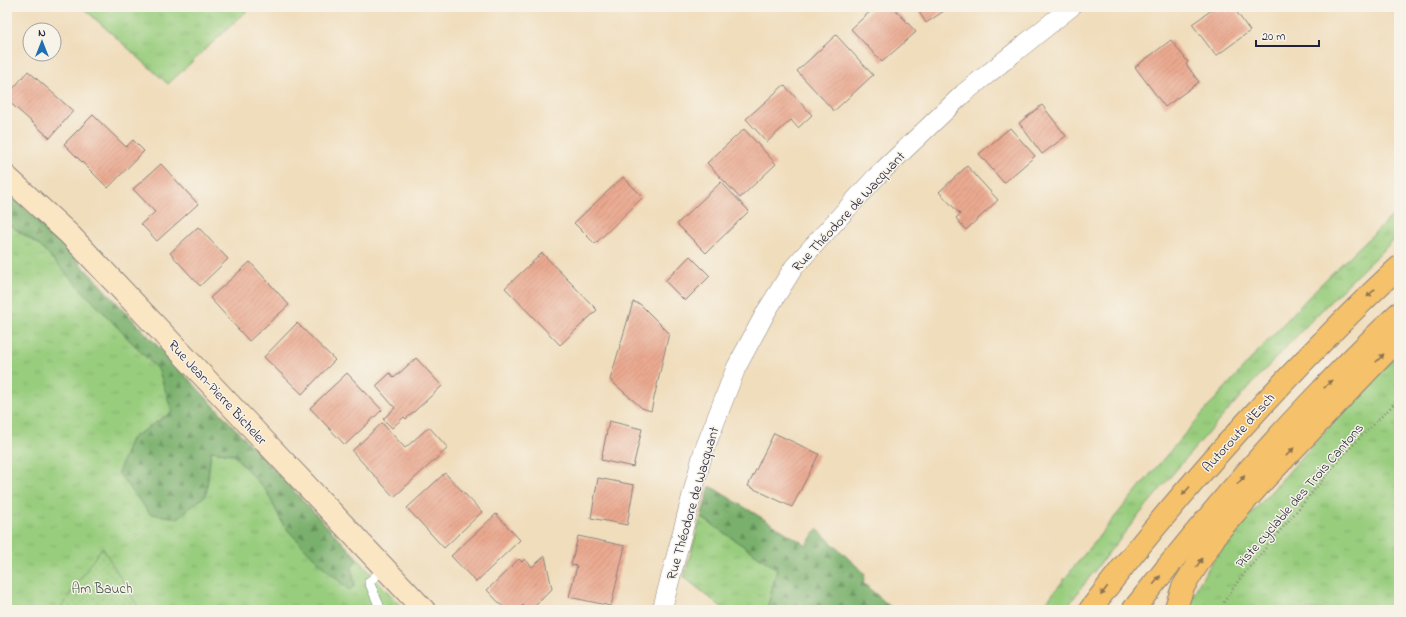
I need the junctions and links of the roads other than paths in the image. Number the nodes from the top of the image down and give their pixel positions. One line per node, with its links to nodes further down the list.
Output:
1 (1071, 7): 9 (street, Rue Théodore de Wacquant)
2 (7, 177): 6 (main road, Rue Jean-Pierre Bicheler)
3 (1399, 267): 10 (highway, Autoroute d'Esch, one-way to 10)
4 (1399, 313): 11 (highway, one-way to 4)
5 (1399, 338): 12 (highway, one-way to 5)
6 (385, 568): 7 (lane); 8 (main road, Rue Jean-Pierre Bicheler)
7 (381, 610)
8 (424, 610)
9 (662, 610)
10 (1090, 610)
11 (1133, 610)
12 (1175, 610)

